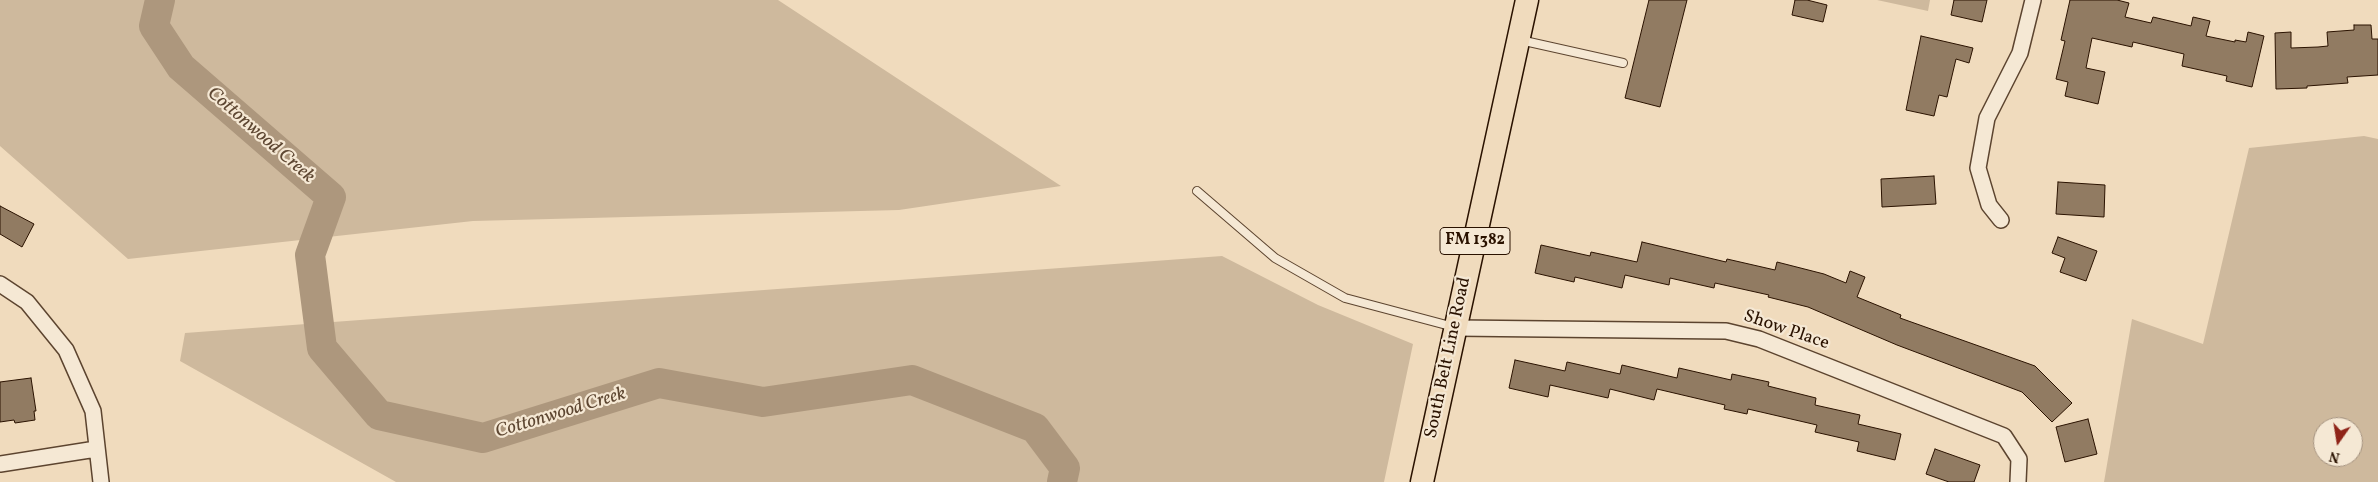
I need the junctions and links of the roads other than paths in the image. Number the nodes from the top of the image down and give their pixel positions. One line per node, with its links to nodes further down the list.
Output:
1 (1527, 0): 3 (main road, South Belt Line Road / FM 1382)
2 (2033, 0): 6 (street)
3 (1519, 40): 4 (lane); 8 (main road, South Belt Line Road / FM 1382)
4 (1623, 63)
5 (1197, 191): 8 (lane)
6 (2001, 220)
7 (0, 284): 9 (street)
8 (1456, 328): 12 (main road, South Belt Line Road / FM 1382); 13 (street, Show Place)
9 (96, 449): 10 (street); 11 (street)
10 (0, 464)
11 (102, 482)
12 (1422, 482)
13 (2018, 482)

